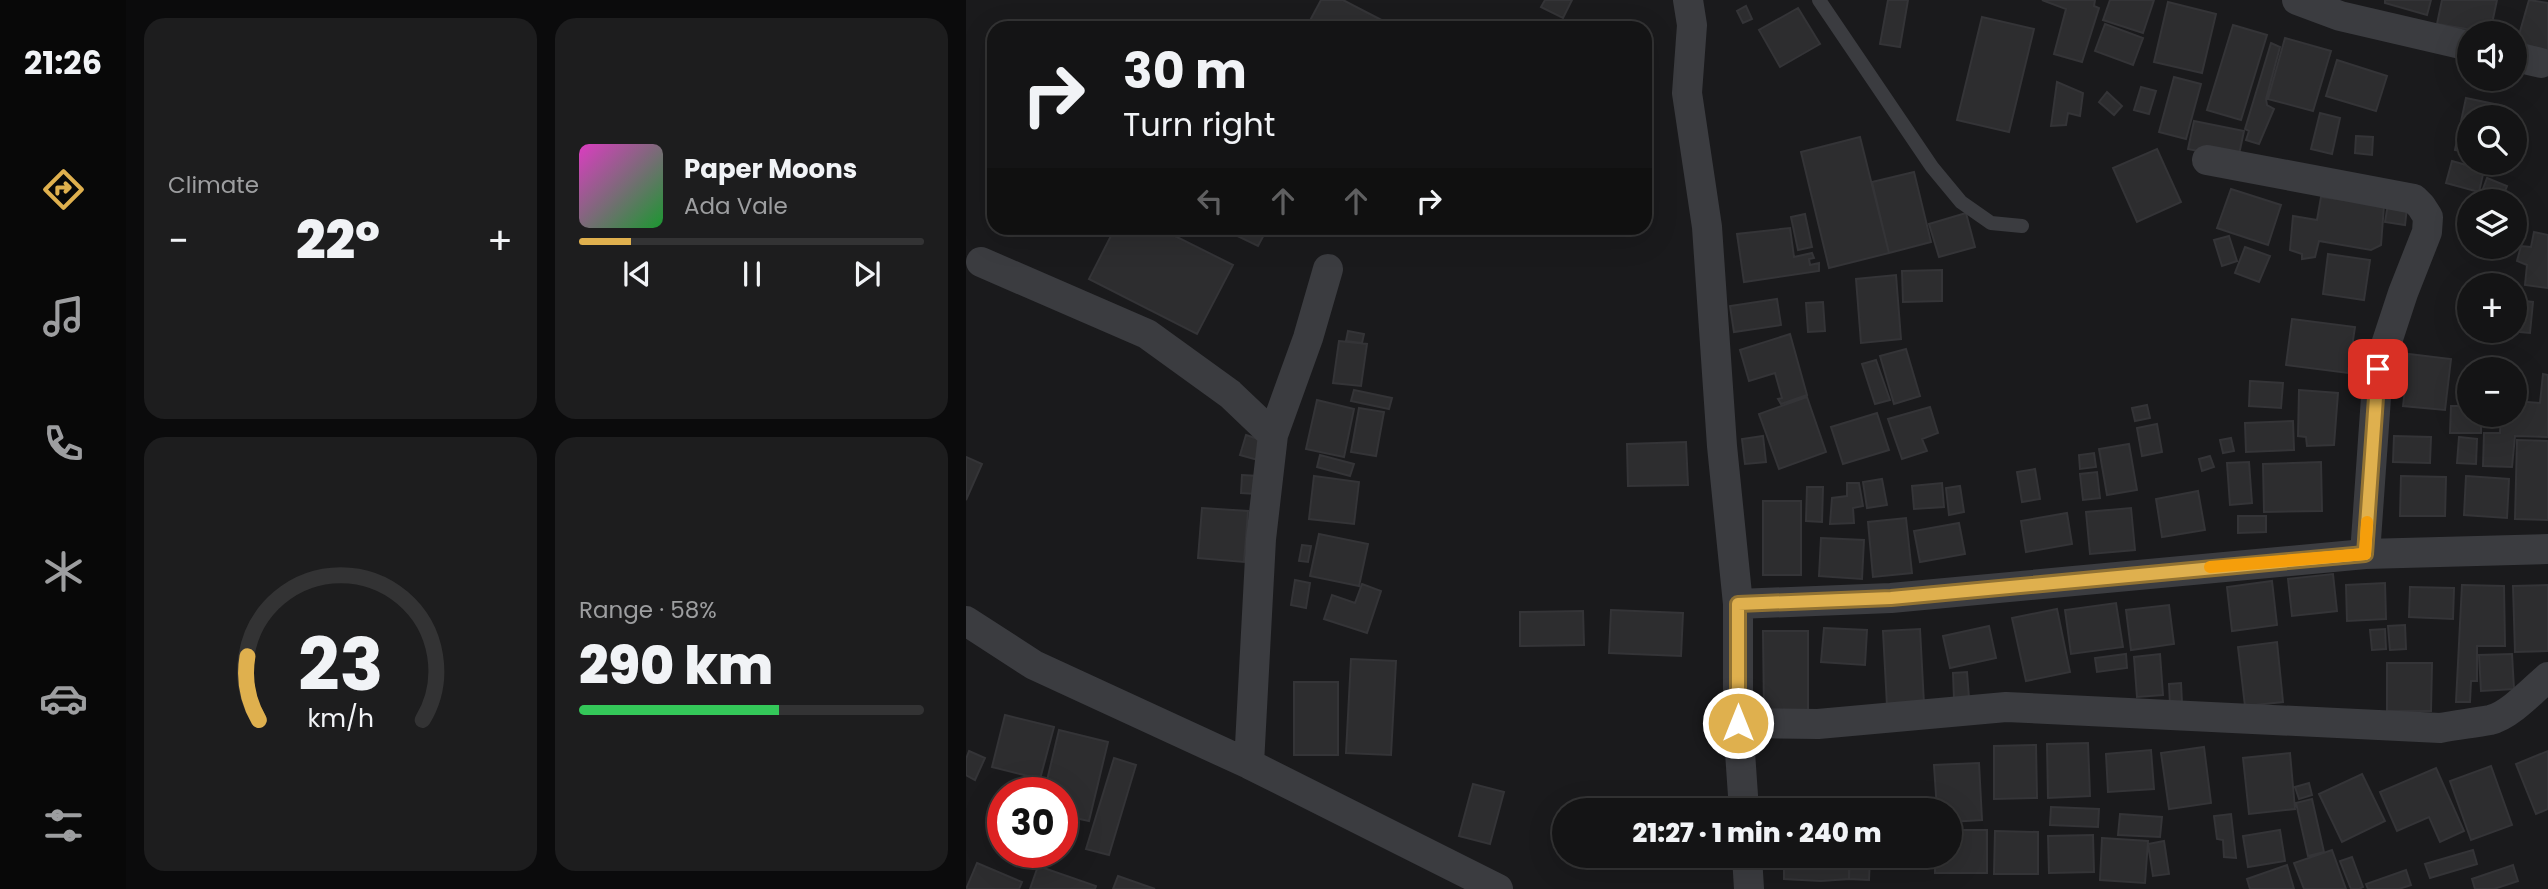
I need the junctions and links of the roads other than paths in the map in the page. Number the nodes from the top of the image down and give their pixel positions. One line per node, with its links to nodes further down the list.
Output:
1 (1688, 0): 12 (street)
2 (1819, 0): 6 (lane)
3 (2297, 0): 4 (street)
4 (2457, 43)
5 (2207, 160): 11 (street)
6 (2022, 226)
7 (981, 262): 9 (street)
8 (1328, 269): 9 (street)
9 (1273, 435): 16 (street)
10 (2548, 549): 11 (street)
11 (2365, 554): 12 (street)
12 (1738, 604): 15 (street)
13 (966, 621): 16 (street)
14 (2548, 677): 15 (street)
15 (1738, 723): 17 (street)
16 (1249, 764): 19 (street)
17 (1743, 798)
18 (1748, 868): 20 (street)
19 (1498, 889)
20 (1749, 889)

